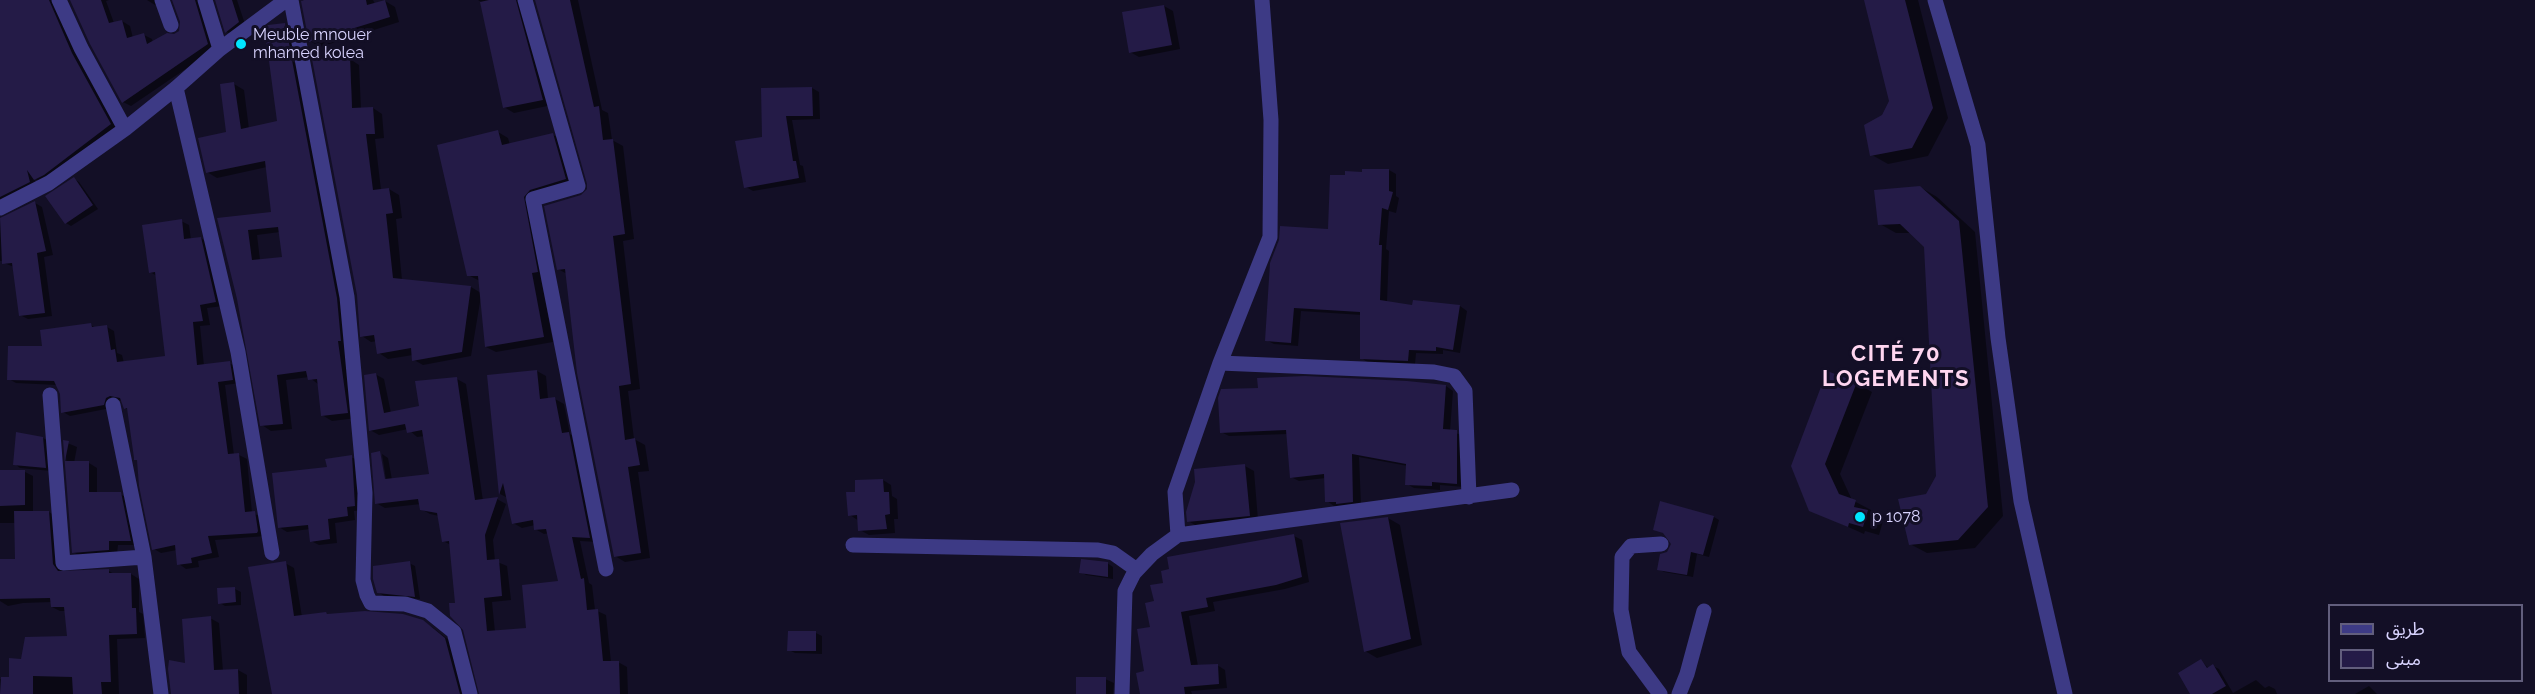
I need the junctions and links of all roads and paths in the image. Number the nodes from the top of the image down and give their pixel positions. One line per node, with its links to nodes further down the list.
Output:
1 (59, 0): 12 (street)
2 (162, 0): 9 (street)
3 (205, 0): 10 (street)
4 (286, 0): 10 (street)
5 (291, 0): 28 (street)
6 (525, 0): 24 (street)
7 (1262, 0): 14 (street)
8 (1935, 0): 32 (street)
9 (171, 25)
10 (220, 49): 11 (street)
11 (177, 88): 12 (street); 22 (street)
12 (125, 129): 13 (street)
13 (0, 208)
14 (1220, 363): 18 (street); 19 (street)
15 (50, 394): 23 (street)
16 (113, 405): 23 (street)
17 (1512, 490): 18 (street)
18 (1469, 497): 19 (street)
19 (1178, 535): 25 (street)
20 (854, 544): 25 (street)
21 (1661, 544): 30 (street)
22 (272, 553)
23 (144, 557): 27 (street)
24 (606, 569)
25 (1137, 570): 29 (street)
26 (1704, 611): 31 (street)
27 (161, 694)
28 (470, 694)
29 (1122, 694)
30 (1660, 694)
31 (1679, 694)
32 (2065, 694)

